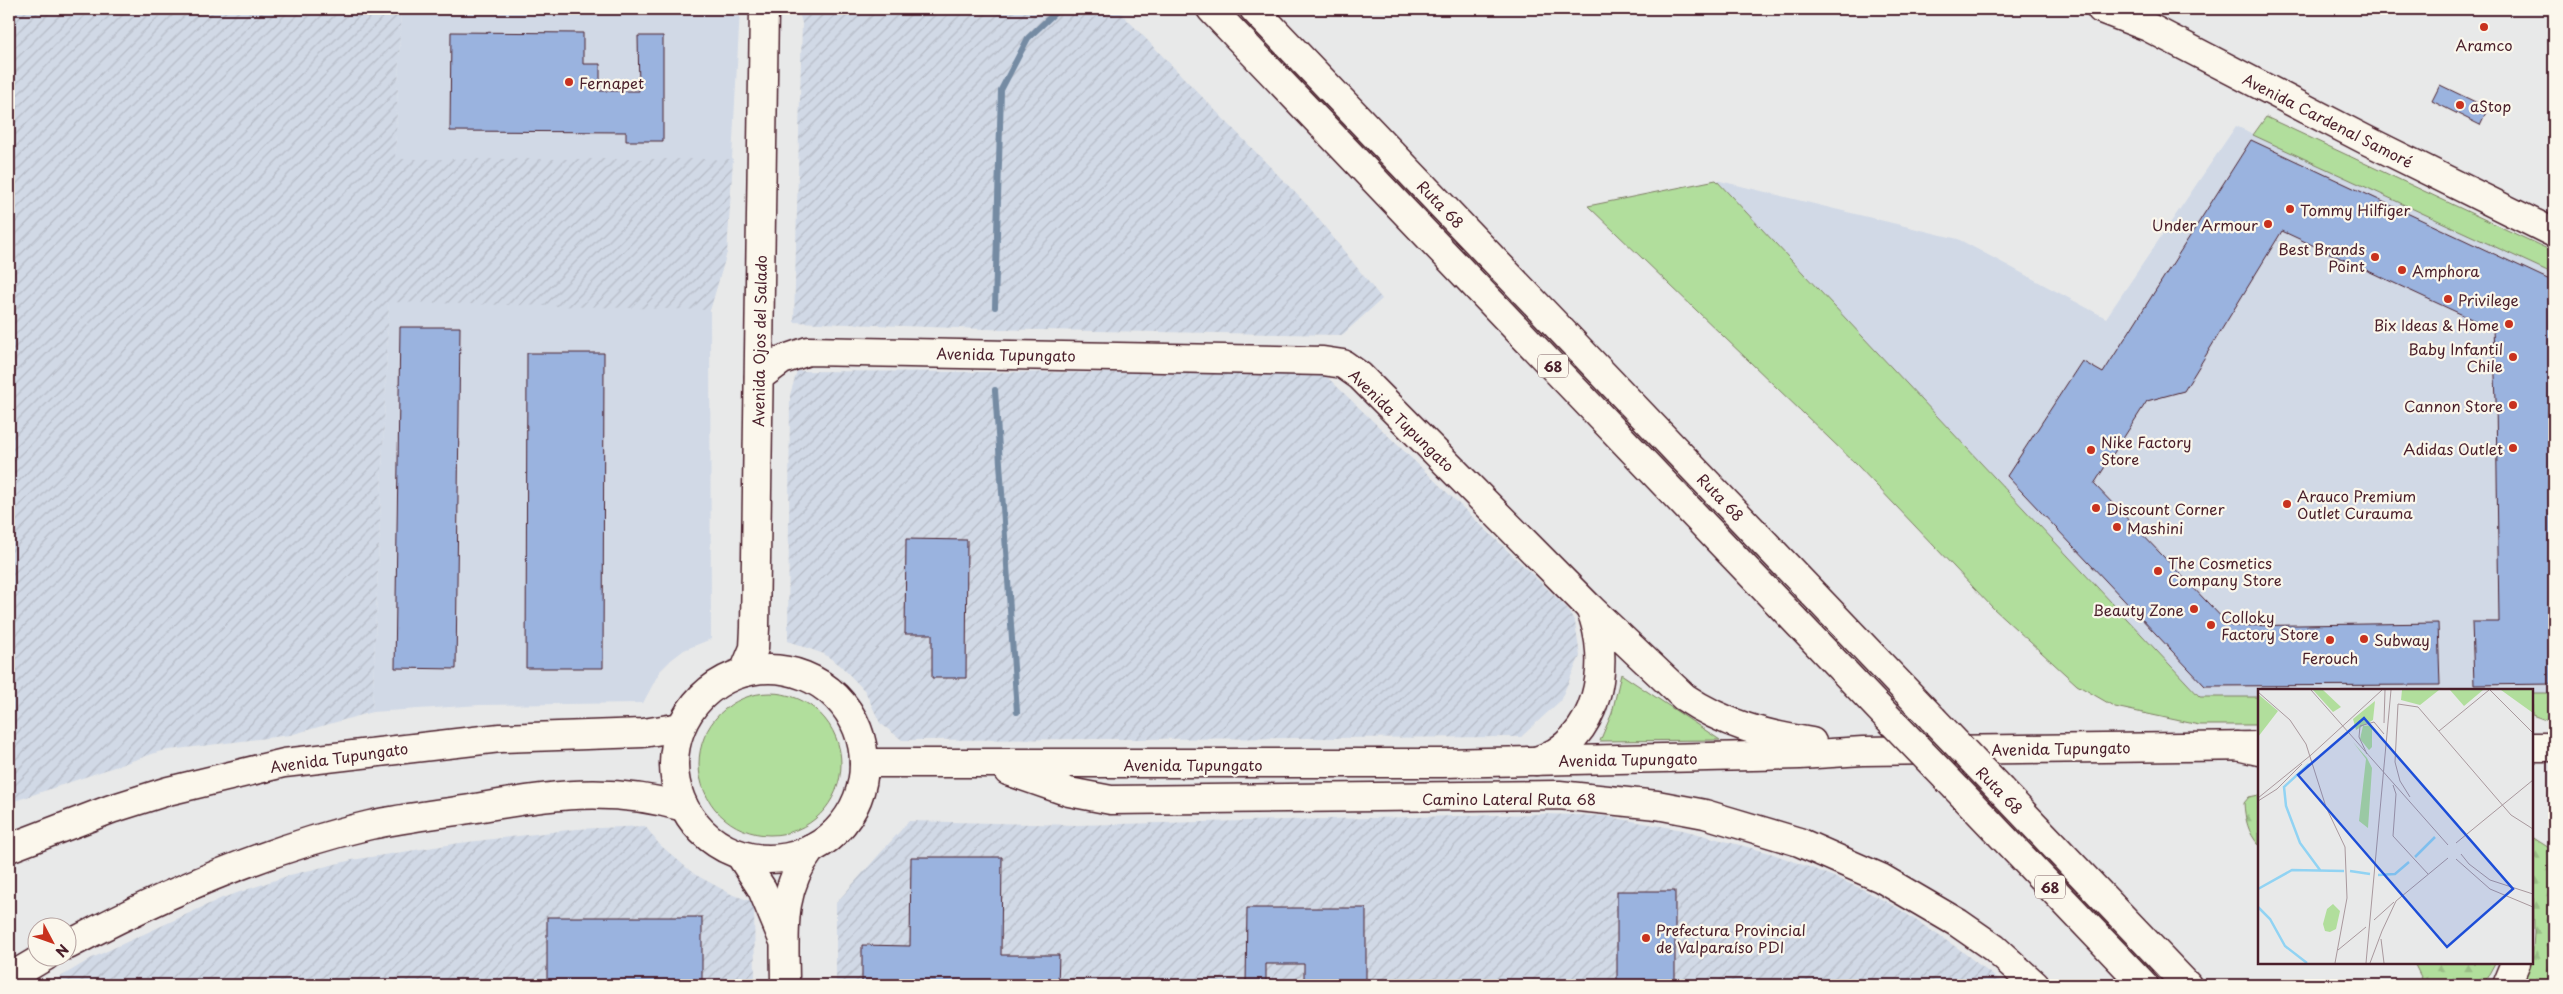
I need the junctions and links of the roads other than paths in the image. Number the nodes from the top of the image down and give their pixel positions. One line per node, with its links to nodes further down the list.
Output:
1 (764, 9): 6 (main road, Avenida Ojos del Salado)
2 (1211, 9): 30 (main road, Ruta 68 / 68, bridge)
3 (1254, 9): 24 (main road, Ruta 68 / 68, bridge)
4 (2101, 9): 5 (main road, Avenida Cardenal Samoré)
5 (2554, 233)
6 (759, 377): 7 (main road, Avenida Tupungato); 8 (main road, Avenida Ojos del Salado)
7 (1590, 607): 13 (main road, Avenida Tupungato); 14 (main road)
8 (744, 672): 9 (main road); 15 (main road)
9 (681, 727): 18 (main road); 19 (main road, Avenida Tupungato)
10 (2533, 747): 11 (main road)
11 (2554, 747)
12 (2252, 748): 13 (main road, Avenida Tupungato)
13 (1863, 751): 14 (main road, Avenida Tupungato)
14 (1535, 761): 16 (main road, Avenida Tupungato)
15 (864, 763): 16 (main road, Avenida Tupungato); 20 (main road)
16 (974, 763): 17 (main road, Avenida Tupungato)
17 (1386, 798): 29 (main road, Camino Lateral Ruta 68)
18 (684, 808): 21 (main road); 22 (main road)
19 (9, 848)
20 (811, 850): 21 (main road); 23 (main road)
21 (740, 855): 23 (main road)
22 (78, 940)
23 (785, 945): 28 (main road)
24 (2162, 959): 31 (main road, Ruta 68 / 68); 32 (main road)
25 (2516, 964): 33 (main road)
26 (29, 966): 27 (main road)
27 (9, 978)
28 (785, 985)
29 (2034, 985)
30 (2144, 985)
31 (2187, 985)
32 (2203, 985)
33 (2506, 985)

